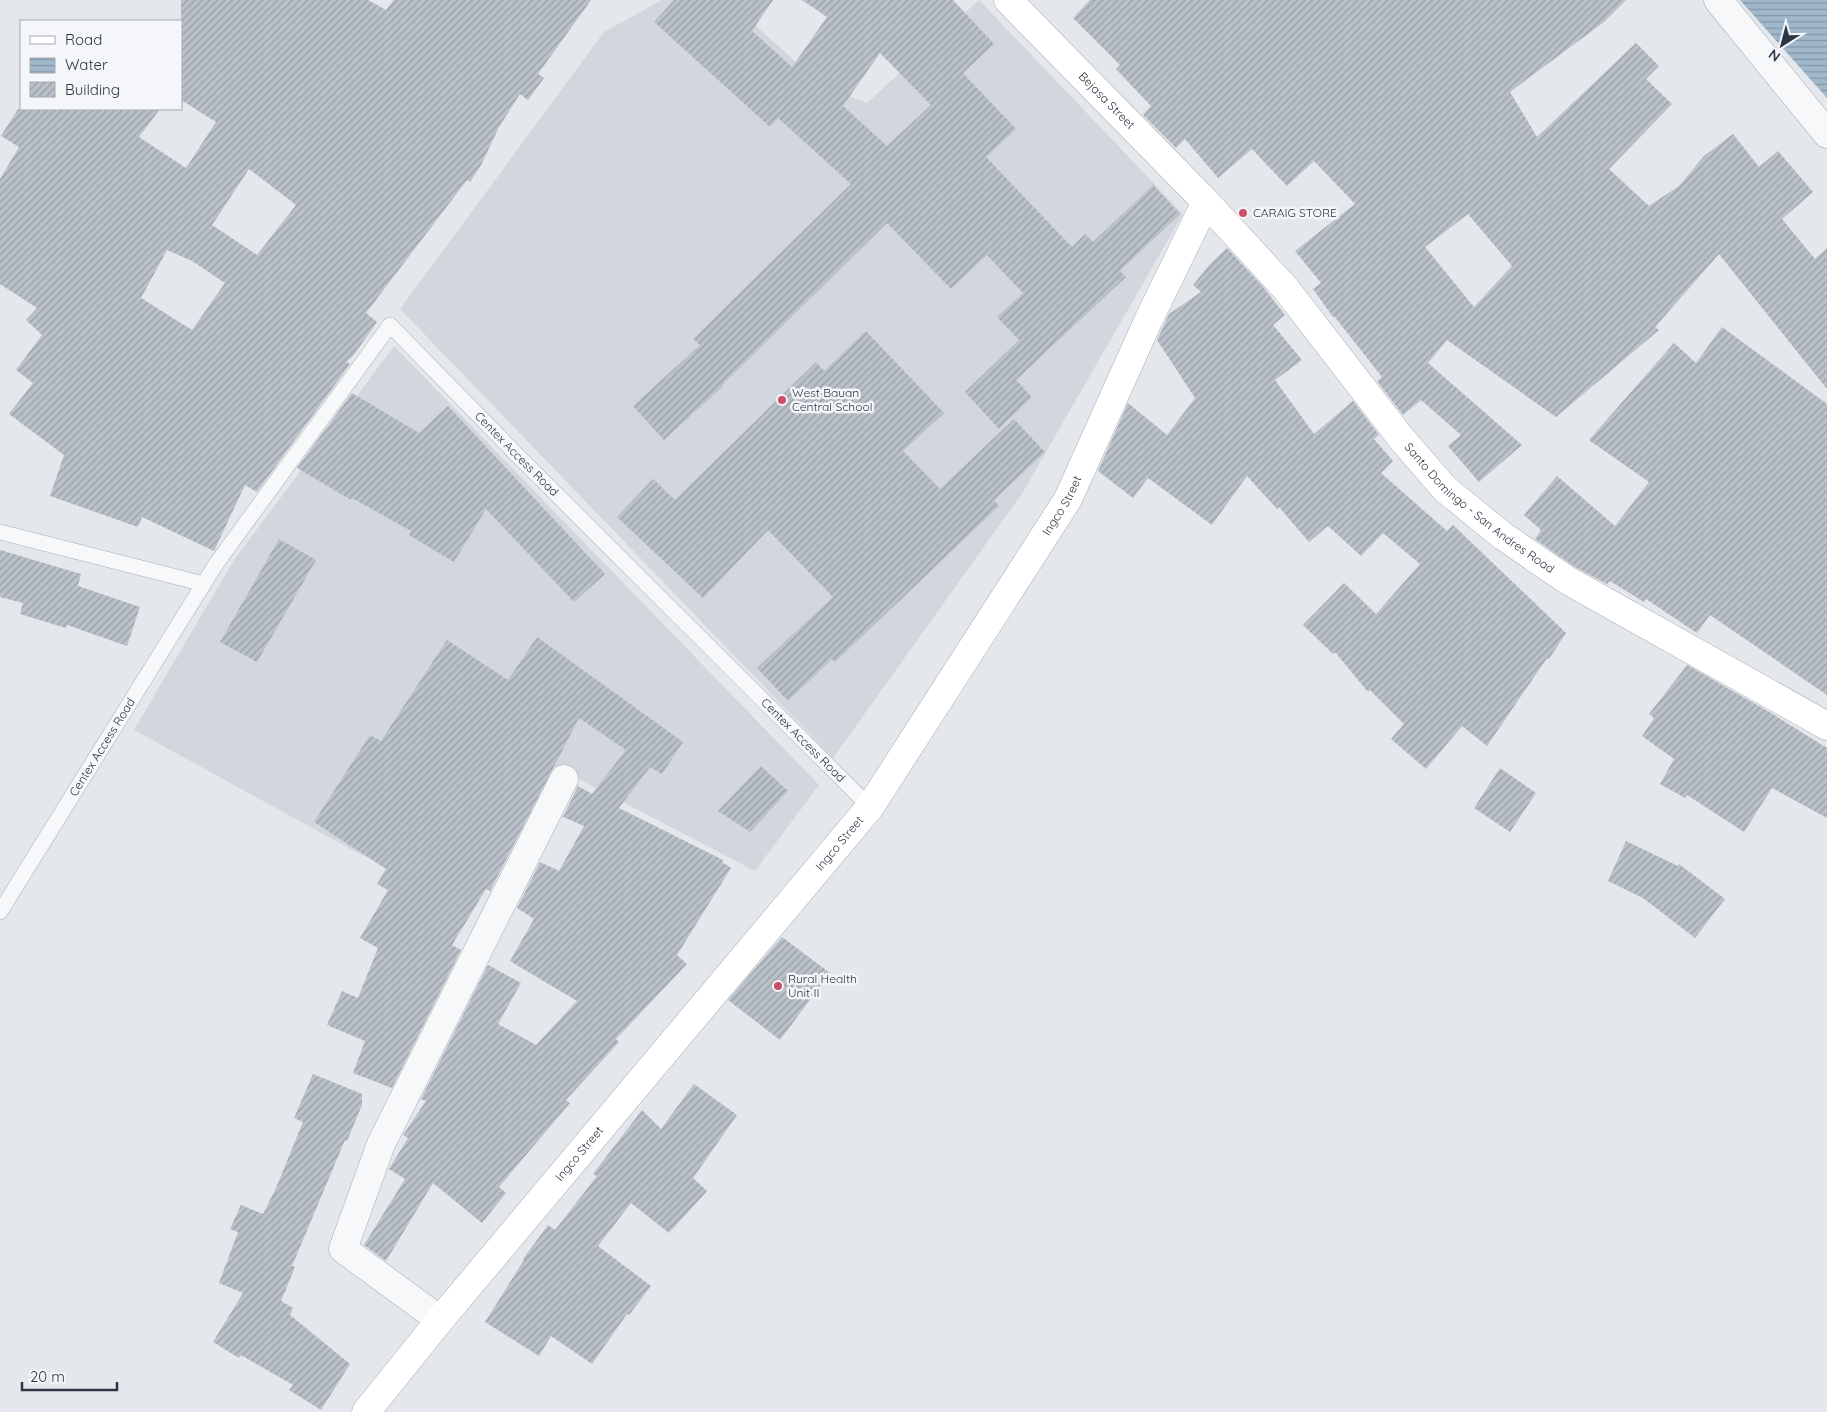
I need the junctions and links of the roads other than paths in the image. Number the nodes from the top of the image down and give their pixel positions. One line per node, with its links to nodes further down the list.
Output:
1 (1008, 0): 4 (street, Bejasa Street)
2 (1718, 0): 3 (street)
3 (1827, 134)
4 (1206, 202): 7 (street, Santo Domingo - San Andres Road); 9 (street, Ingco Street)
5 (0, 532): 6 (lane)
6 (204, 584): 9 (lane, Centex Access Road); 10 (lane, Centex Access Road)
7 (1827, 726)
8 (564, 779): 11 (street)
9 (870, 807): 11 (street, Ingco Street)
10 (0, 912)
11 (440, 1320): 12 (street, Ingco Street)
12 (366, 1412)

